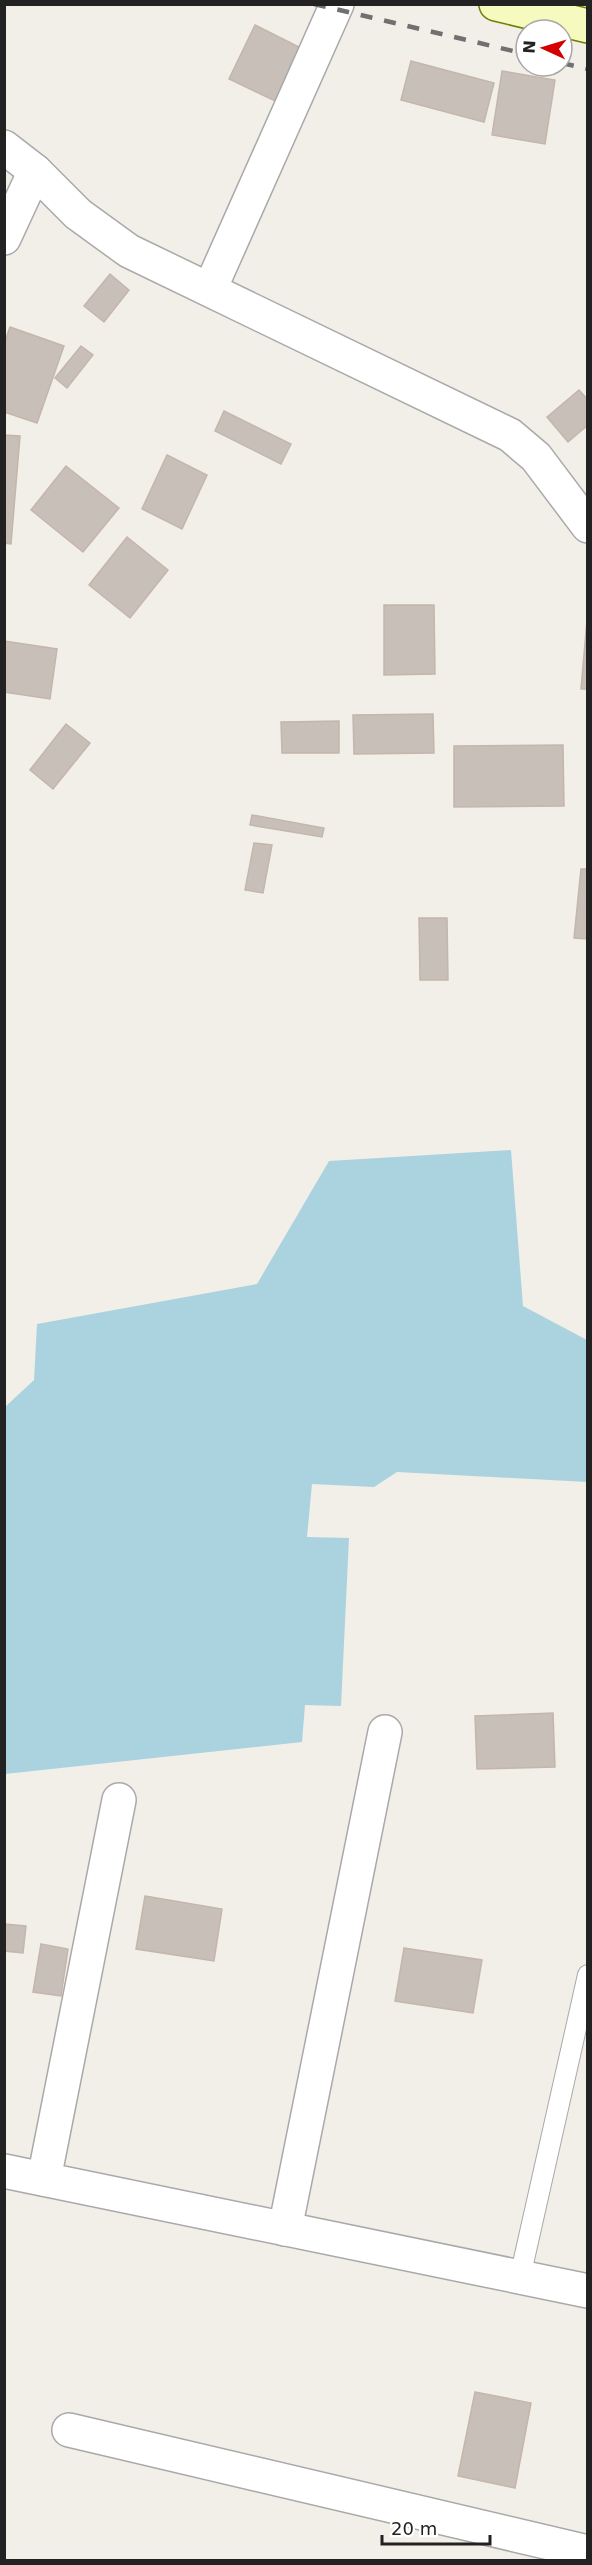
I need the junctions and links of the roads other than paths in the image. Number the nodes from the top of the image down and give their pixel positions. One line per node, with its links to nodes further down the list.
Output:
1 (337, 4): 7 (street)
2 (496, 4): 3 (main road)
3 (588, 26)
4 (4, 147): 5 (street)
5 (35, 171): 6 (street); 7 (street)
6 (4, 238)
7 (210, 289): 8 (street)
8 (588, 526)
9 (385, 1732): 14 (street)
10 (119, 1800): 13 (street)
11 (588, 1975): 15 (lane)
12 (4, 2171): 13 (street)
13 (44, 2179): 14 (street)
14 (285, 2229): 15 (street)
15 (520, 2277): 16 (street)
16 (588, 2291)
17 (69, 2430): 18 (street)
18 (588, 2552)

